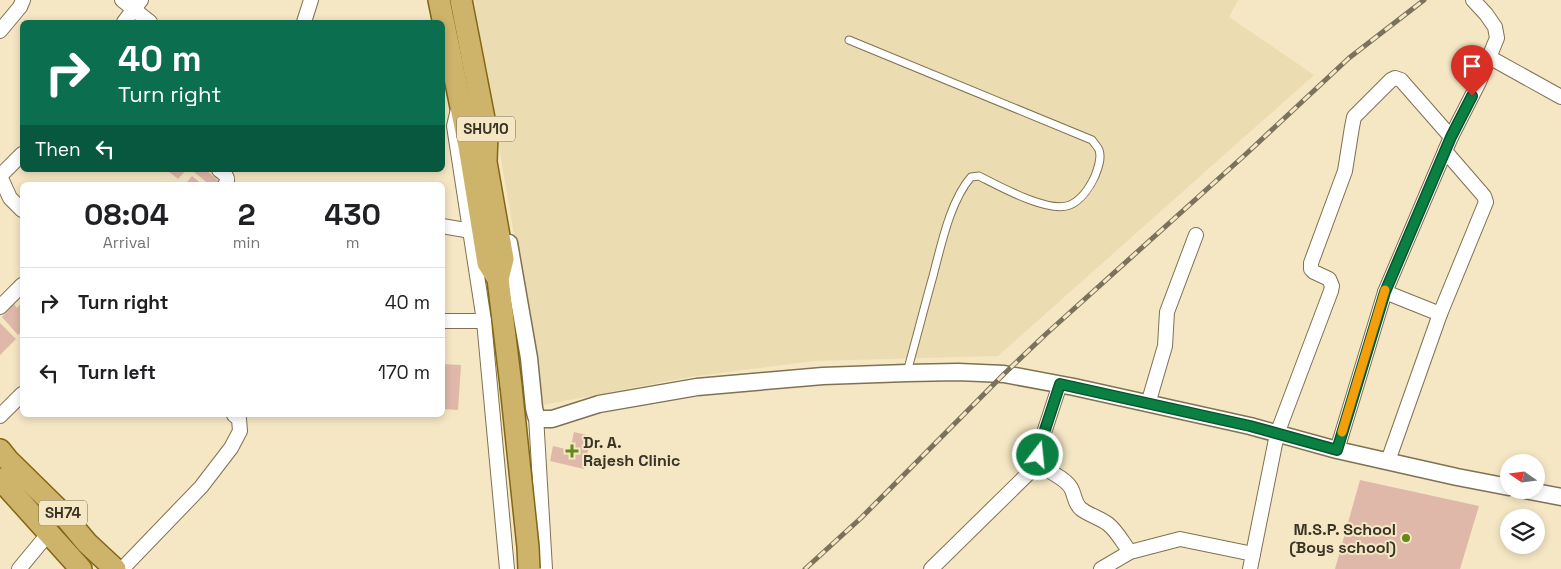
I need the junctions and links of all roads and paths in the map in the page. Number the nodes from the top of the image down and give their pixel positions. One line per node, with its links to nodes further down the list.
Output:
1 (122, 0): 7 (street)
2 (311, 0): 10 (street)
3 (439, 0): 11 (main road, SHU10)
4 (461, 0): 22 (main road, SHU10)
5 (1473, 0): 15 (street)
6 (18, 2): 12 (street)
7 (138, 5): 8 (street); 9 (street)
8 (126, 20)
9 (149, 20)
10 (305, 20)
11 (442, 20)
12 (0, 31)
13 (849, 40): 37 (lane)
14 (445, 45): 16 (main road, SHU10)
15 (1489, 57): 17 (street); 19 (street)
16 (449, 75): 18 (main road, SHU10)
17 (1561, 97)
18 (460, 100): 28 (street); 30 (main road, SHU10)
19 (1451, 137): 20 (street); 44 (street)
20 (1446, 151): 32 (street); 34 (street)
21 (20, 156): 23 (street)
22 (486, 162): 30 (main road, SHU10); 42 (street)
23 (0, 176): 24 (street)
24 (10, 198): 25 (street); 26 (street)
25 (0, 208)
26 (20, 208)
27 (445, 227): 28 (street)
28 (471, 231): 36 (street)
29 (1196, 235): 40 (street)
30 (498, 279): 62 (main road, SHU10, bridge)
31 (20, 287): 33 (street)
32 (1385, 292): 34 (street); 45 (street)
33 (0, 307)
34 (1440, 314): 46 (street)
35 (445, 321): 36 (street)
36 (484, 321): 54 (street)
37 (907, 373): 38 (street); 42 (street)
38 (1060, 384): 40 (street); 47 (street)
39 (20, 396): 41 (street)
40 (1148, 404): 44 (street)
41 (0, 416)
42 (536, 416): 53 (street)
43 (236, 417): 60 (street)
44 (1277, 434): 45 (street); 56 (street)
45 (1337, 450): 46 (street)
46 (1388, 461): 49 (street)
47 (1040, 462): 55 (street); 64 (street)
48 (2, 464): 52 (main road, SH74); 59 (main road, SH74)
49 (1500, 485)
50 (1545, 494): 51 (street)
51 (1561, 497)
52 (48, 534): 57 (street); 58 (main road, SH74)
53 (543, 537): 54 (street); 63 (street)
54 (504, 544): 61 (street)
55 (1130, 552): 56 (street); 65 (street)
56 (1252, 554): 66 (street)
57 (19, 569)
58 (81, 569)
59 (116, 569)
60 (122, 569)
61 (507, 569)
62 (529, 569)
63 (545, 569)
64 (931, 569)
65 (1101, 569)
66 (1250, 569)

